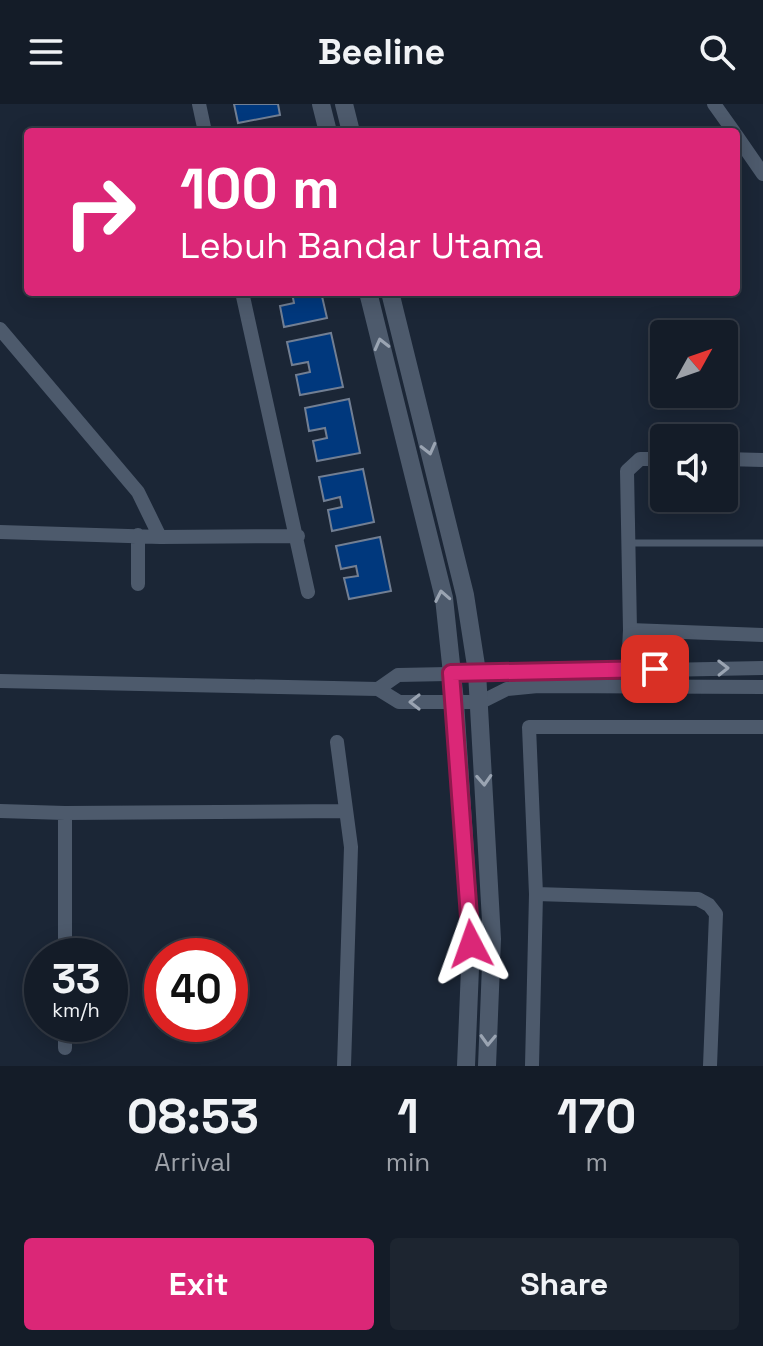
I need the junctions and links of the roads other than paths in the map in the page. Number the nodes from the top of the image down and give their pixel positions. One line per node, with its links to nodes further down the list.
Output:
1 (199, 104): 5 (street)
2 (321, 104): 6 (street)
3 (344, 104): 7 (street)
4 (714, 104): 8 (street)
5 (204, 128)
6 (327, 128)
7 (350, 128)
8 (731, 128)
9 (740, 141): 10 (street)
10 (763, 174)
11 (243, 296): 20 (street)
12 (369, 296): 31 (street, one-way to 12)
13 (391, 296): 30 (street, one-way to 30)
14 (0, 329): 21 (street)
15 (650, 459): 22 (street)
16 (738, 459): 17 (street)
17 (763, 460)
18 (0, 532): 19 (street)
19 (138, 535): 21 (street); 24 (street)
20 (298, 536): 21 (street); 25 (street)
21 (160, 537)
22 (627, 543): 23 (lane); 26 (street)
23 (763, 543)
24 (138, 584)
25 (308, 592)
26 (630, 630): 27 (street); 29 (street)
27 (763, 635)
28 (763, 668): 29 (street, one-way to 28)
29 (628, 669): 30 (street)
30 (477, 672): 31 (street); 36 (street)
31 (451, 673): 34 (street); 35 (street)
32 (0, 681): 34 (street)
33 (763, 687): 36 (street)
34 (378, 689): 35 (street, one-way to 34)
35 (455, 702): 36 (street); 47 (street)
36 (481, 702): 48 (street, one-way to 48)
37 (763, 727): 42 (street)
38 (337, 742): 40 (street)
39 (0, 811): 41 (street)
40 (345, 811): 41 (street); 46 (street)
41 (65, 813): 43 (street)
42 (536, 894): 49 (street); 50 (street)
43 (65, 938)
44 (65, 1042): 45 (street)
45 (65, 1048)
46 (344, 1066)
47 (466, 1066)
48 (487, 1066)
49 (532, 1066)
50 (710, 1066)

